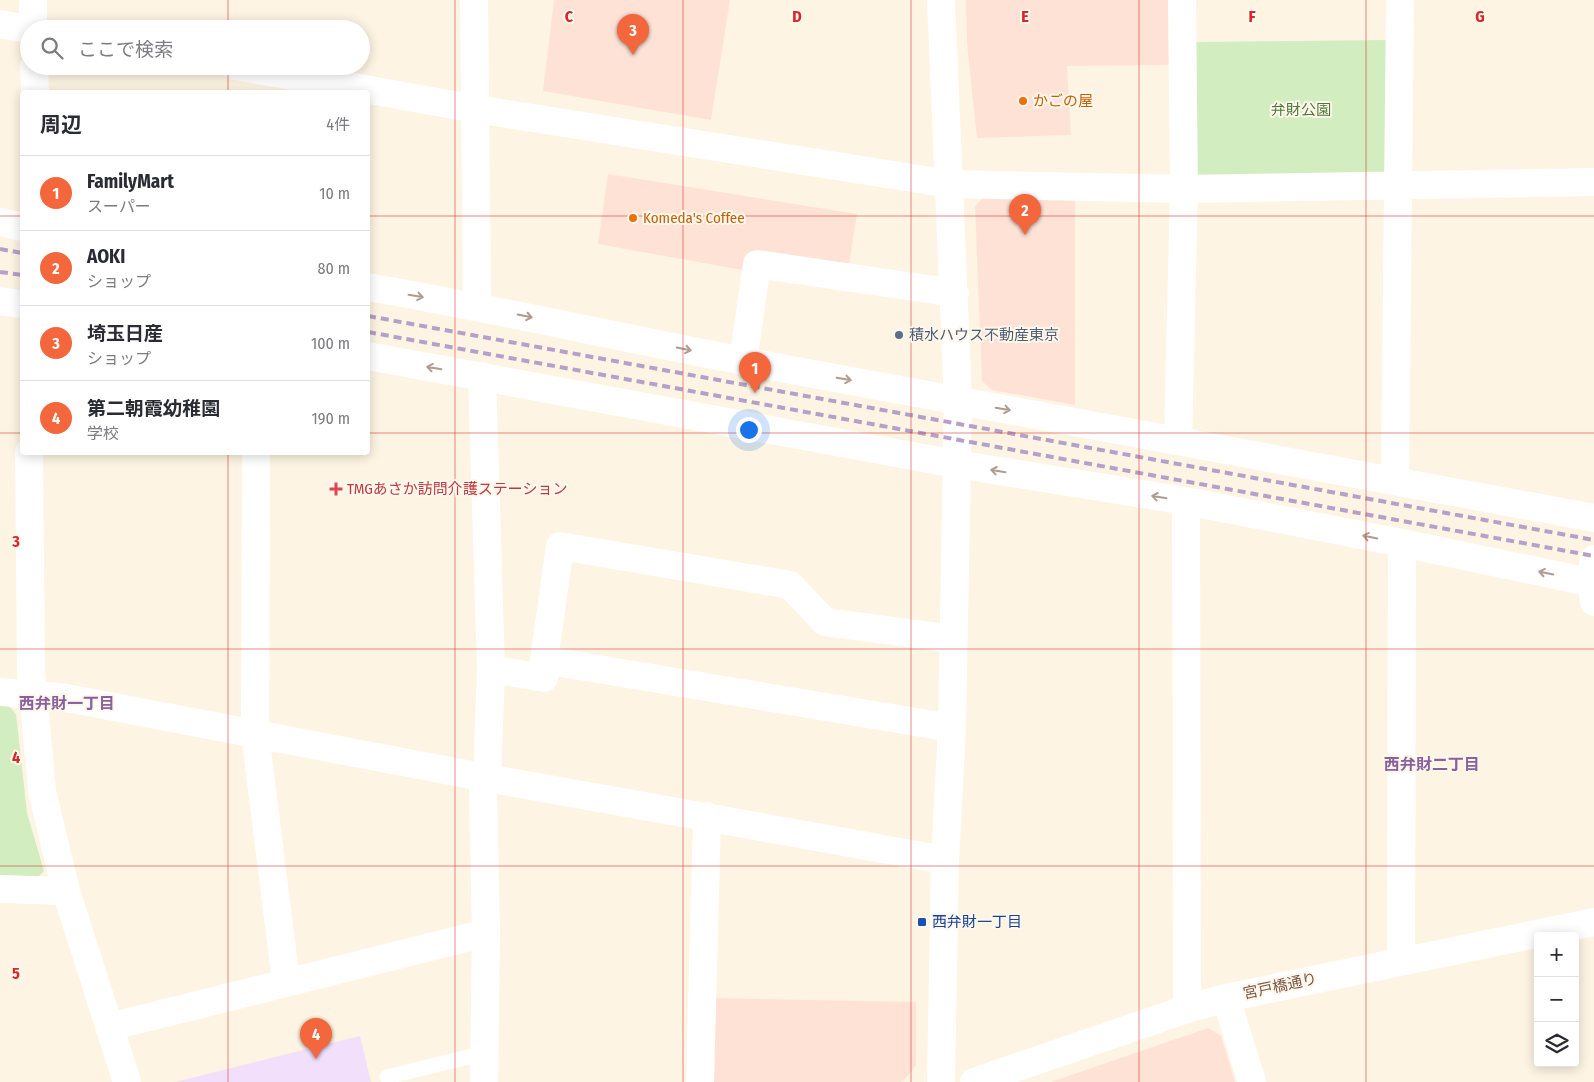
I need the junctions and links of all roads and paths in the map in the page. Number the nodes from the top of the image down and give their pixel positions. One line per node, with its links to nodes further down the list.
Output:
1 (33, 0): 6 (street)
2 (474, 0): 14 (street)
3 (941, 0): 16 (street)
4 (1182, 0): 18 (street)
5 (1400, 0): 17 (street)
6 (33, 20)
7 (0, 24): 8 (street)
8 (20, 27)
9 (34, 75): 11 (street)
10 (286, 75): 13 (street)
11 (34, 90)
12 (370, 90): 14 (street)
13 (370, 90)
14 (476, 109): 16 (street); 25 (street)
15 (1594, 182): 17 (street)
16 (950, 184): 18 (street); 22 (street)
17 (1399, 186): 18 (street); 34 (street)
18 (1184, 189): 30 (street)
19 (0, 222): 20 (street)
20 (20, 227)
21 (370, 287): 25 (street, one-way to 25)
22 (955, 293): 27 (street); 29 (street)
23 (0, 301): 24 (street)
24 (20, 304)
25 (477, 306): 27 (street, one-way to 27)
26 (370, 356): 28 (street, one-way to 26)
27 (743, 361): 29 (street, one-way to 29)
28 (482, 376): 33 (street); 41 (street)
29 (958, 401): 30 (street, one-way to 30); 33 (street)
30 (1178, 441): 34 (street)
31 (29, 455): 43 (street)
32 (256, 455): 45 (street)
33 (956, 464): 35 (street, one-way to 33); 39 (street)
34 (1395, 480): 36 (street)
35 (1186, 502): 37 (street, one-way to 35); 56 (street)
36 (1594, 518)
37 (1402, 543): 38 (street, one-way to 37); 53 (street)
38 (1593, 582)
39 (953, 639): 40 (street); 44 (street)
40 (544, 660): 41 (street); 44 (street)
41 (491, 669): 46 (street)
42 (0, 692): 43 (street)
43 (32, 695): 45 (street); 50 (street)
44 (952, 728): 48 (street)
45 (255, 734): 46 (street); 54 (street)
46 (487, 778): 47 (street); 52 (street)
47 (707, 816): 48 (street); 62 (street)
48 (945, 860): 63 (street)
49 (0, 889): 50 (street)
50 (66, 891): 57 (street)
51 (1594, 922): 53 (street, 宮戸橋通り)
52 (486, 934): 54 (street); 58 (street)
53 (1401, 961): 55 (street, 宮戸橋通り)
54 (286, 982): 57 (street)
55 (1226, 998): 56 (street, 宮戸橋通り); 65 (street)
56 (1187, 1009): 64 (street, 宮戸橋通り)
57 (109, 1027): 60 (street)
58 (484, 1053): 59 (lane); 61 (street)
59 (386, 1077)
60 (127, 1082)
61 (484, 1082)
62 (700, 1082)
63 (941, 1082)
64 (974, 1082)
65 (1252, 1082)

